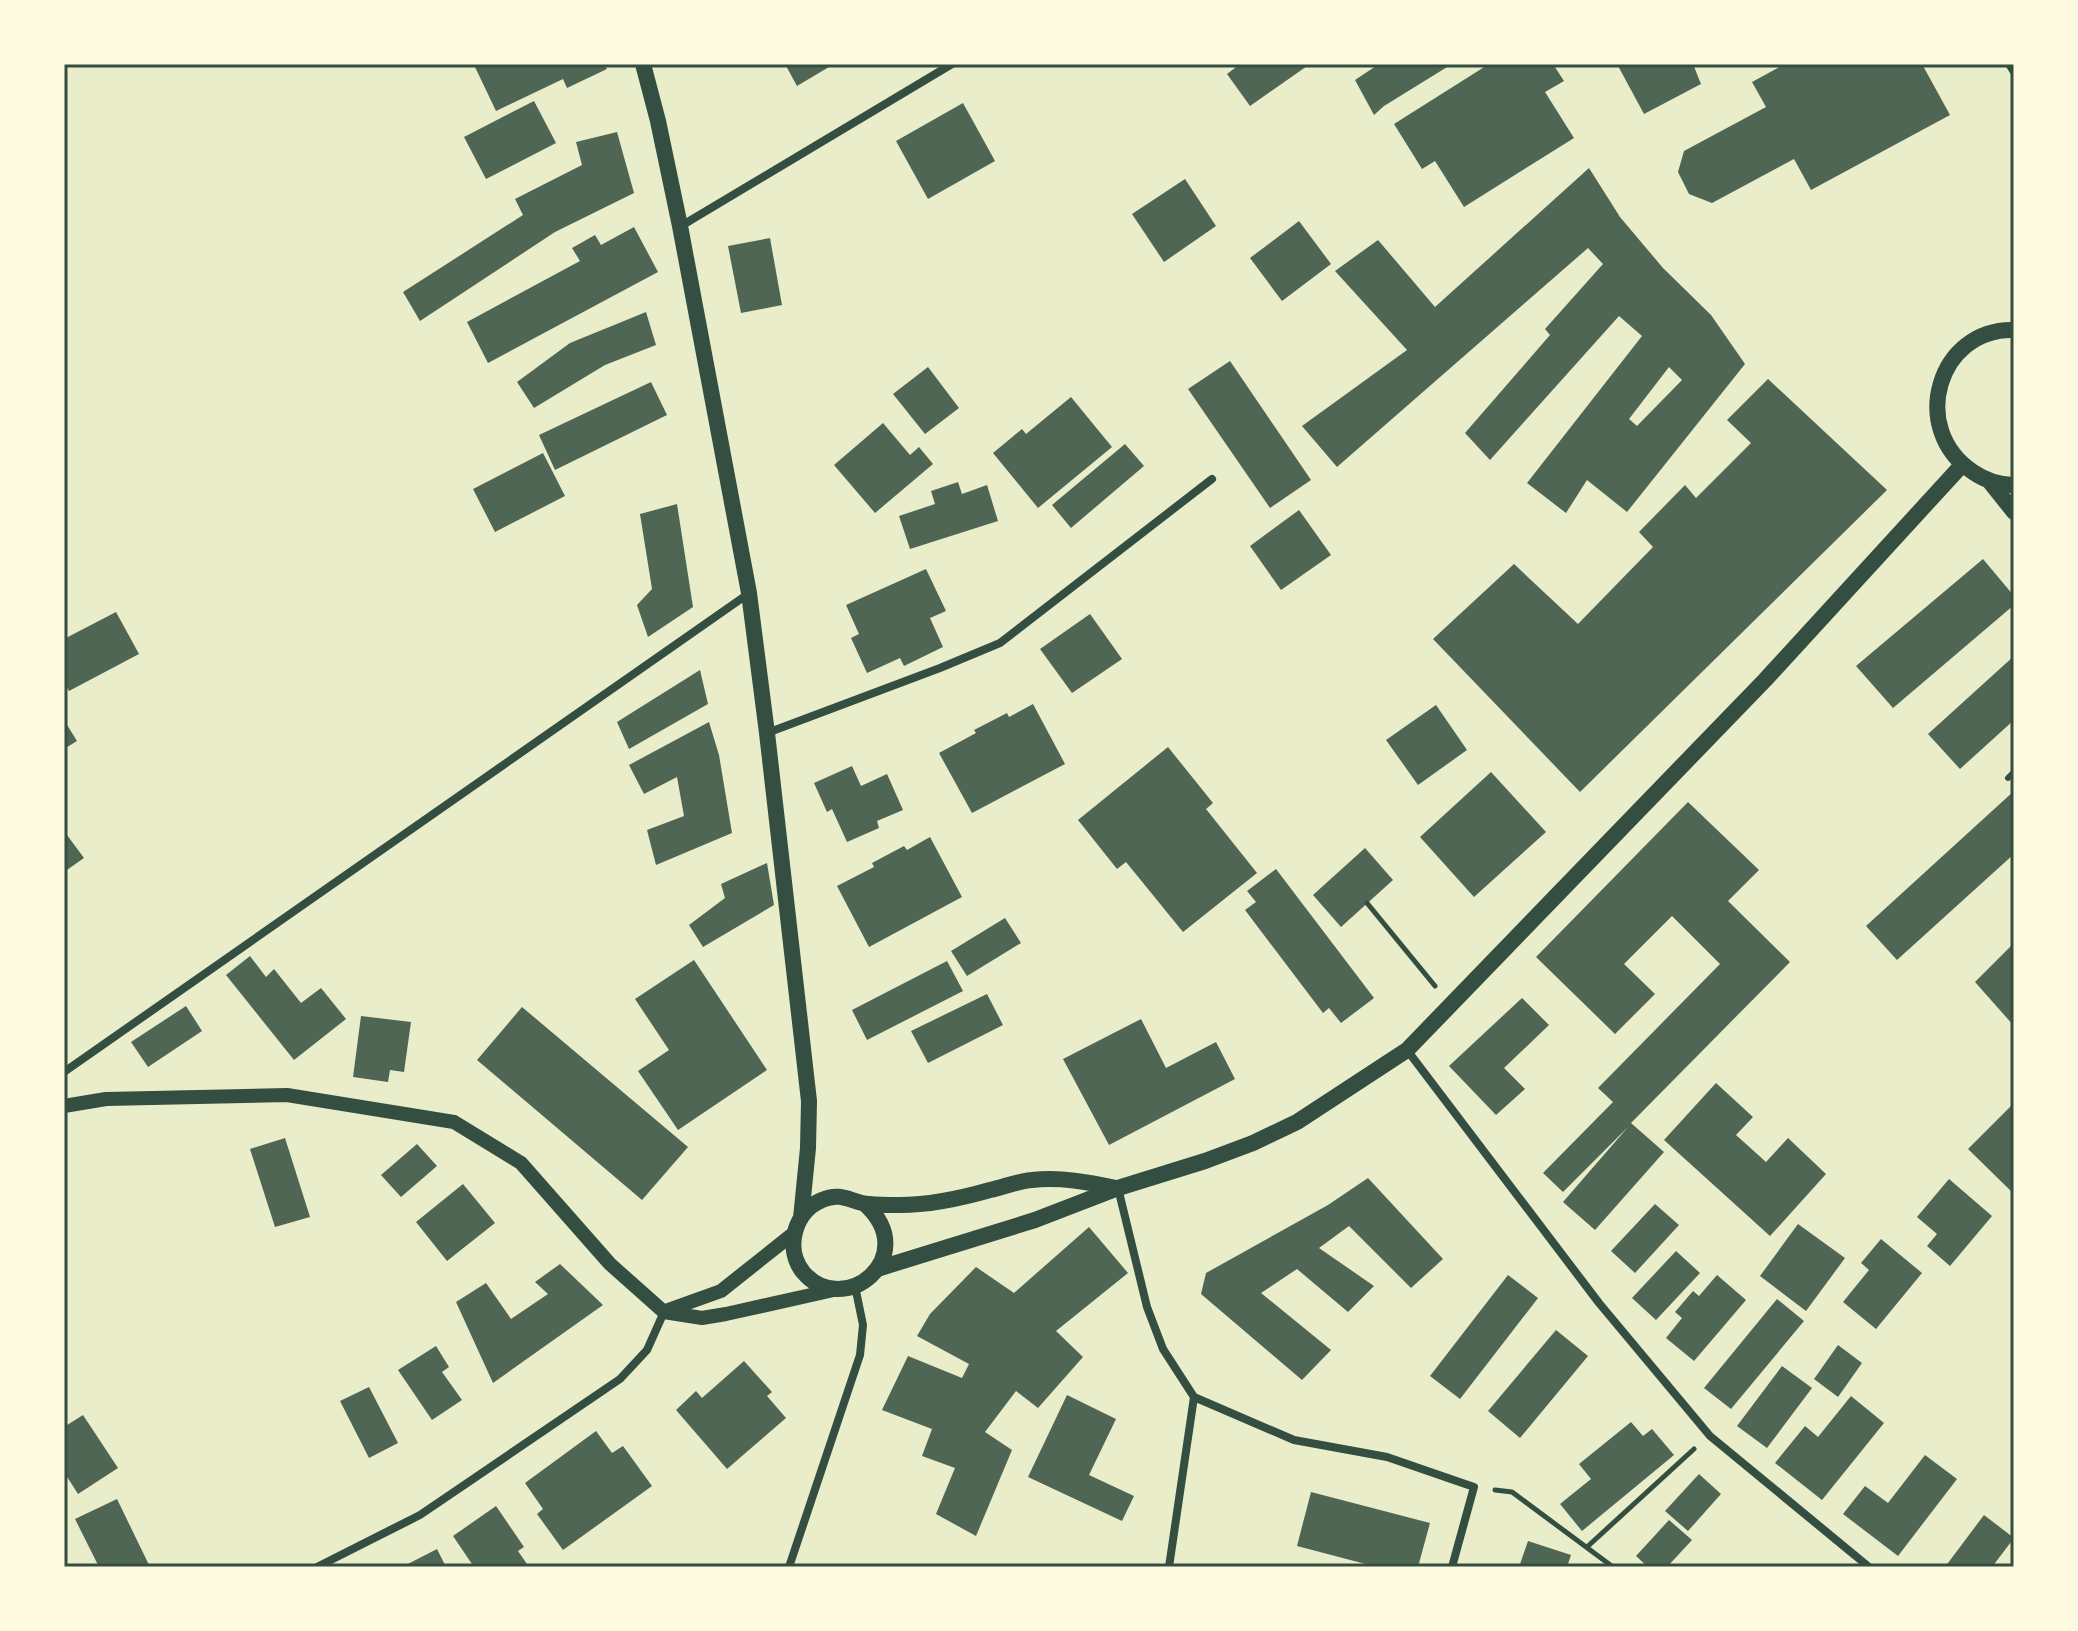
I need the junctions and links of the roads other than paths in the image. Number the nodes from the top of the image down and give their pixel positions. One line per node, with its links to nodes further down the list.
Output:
1 (643, 64): 5 (main road)
2 (952, 64): 5 (street)
3 (2009, 64): 4 (street)
4 (2014, 72)
5 (680, 226): 12 (main road)
6 (2014, 330): 7 (main road)
7 (1962, 465): 9 (main road); 14 (main road)
8 (1212, 479): 13 (street)
9 (1990, 482): 10 (main road); 11 (main road)
10 (2014, 485)
11 (2014, 512)
12 (749, 593): 13 (main road); 15 (street)
13 (767, 733): 19 (main road)
14 (1407, 1050): 17 (main road); 28 (street)
15 (64, 1072)
16 (64, 1106): 22 (street)
17 (1118, 1188): 18 (main road); 20 (main road); 23 (street)
18 (865, 1204): 19 (main road); 20 (main road)
19 (798, 1225): 21 (main road); 22 (street)
20 (877, 1269): 21 (main road)
21 (847, 1288): 22 (street); 25 (street)
22 (664, 1312): 24 (street)
23 (1194, 1397): 26 (street); 27 (street)
24 (317, 1567)
25 (789, 1567)
26 (1169, 1567)
27 (1452, 1567)
28 (1869, 1567)

